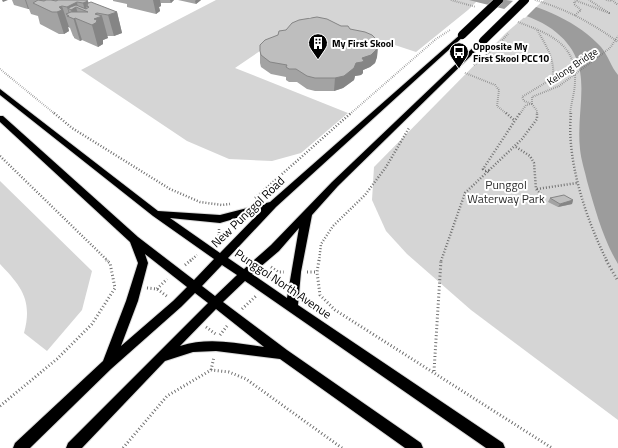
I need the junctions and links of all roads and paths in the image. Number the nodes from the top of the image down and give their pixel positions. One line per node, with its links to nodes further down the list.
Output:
1 (451, 0): 9 (path)
2 (499, 0): 33 (main road, New Punggol Road, bridge)
3 (525, 0): 35 (main road, bridge)
4 (535, 0): 10 (path)
5 (589, 0): 10 (path)
6 (606, 0): 7 (path)
7 (612, 0): 8 (path)
8 (618, 5)
9 (478, 8)
10 (575, 15): 15 (path)
11 (515, 20): 12 (path)
12 (537, 29): 21 (path); 28 (path)
13 (450, 30): 31 (path)
14 (618, 36): 21 (path, Kelong Bridge, bridge)
15 (618, 42)
16 (497, 46): 18 (path)
17 (0, 68): 32 (path)
18 (464, 73): 19 (path); 23 (path)
19 (459, 78)
20 (0, 91): 34 (main road, Punggol North Avenue)
21 (532, 104): 23 (path); 25 (path)
22 (0, 118): 37 (main road)
23 (515, 121): 27 (path)
24 (412, 124): 54 (path)
25 (516, 147): 27 (path); 29 (path)
26 (0, 156): 55 (path)
27 (489, 171): 54 (path)
28 (577, 183): 29 (path); 43 (path)
29 (536, 189): 30 (path)
30 (546, 199)
31 (252, 200)
32 (237, 203)
33 (273, 205): 34 (main road); 39 (main road, New Punggol Road)
34 (156, 214): 38 (main road, Punggol North Avenue)
35 (306, 215): 42 (main road); 48 (main road)
36 (219, 235): 38 (path)
37 (134, 240): 40 (main road); 53 (main road)
38 (207, 248): 39 (main road, Punggol North Avenue); 40 (path)
39 (221, 257): 42 (main road, Punggol North Avenue); 44 (main road, New Punggol Road)
40 (176, 272): 44 (main road); 46 (path)
41 (278, 272): 45 (path)
42 (246, 274): 45 (main road, Punggol North Avenue); 47 (main road)
43 (618, 281)
44 (194, 285): 47 (main road); 53 (main road, New Punggol Road)
45 (264, 286): 48 (main road, Punggol North Avenue); 49 (path)
46 (157, 289)
47 (216, 302): 49 (main road); 52 (main road)
48 (292, 305): 61 (main road, Punggol North Avenue)
49 (235, 317): 50 (path); 51 (main road)
50 (219, 336)
51 (283, 354): 52 (main road); 60 (main road)
52 (159, 358): 57 (main road)
53 (107, 365): 56 (main road, New Punggol Road)
54 (434, 371): 62 (path)
55 (0, 406)
56 (20, 448)
57 (73, 448)
58 (123, 448): 59 (path)
59 (342, 448)
60 (416, 448)
61 (498, 448)
62 (552, 448)

